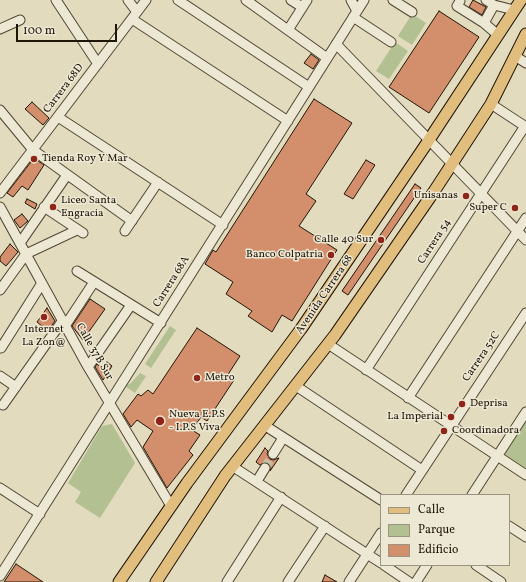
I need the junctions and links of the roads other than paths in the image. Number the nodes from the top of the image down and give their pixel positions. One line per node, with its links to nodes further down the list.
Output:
1 (56, 0): 28 (street)
2 (128, 0): 16 (street)
3 (146, 0): 16 (street, Carrera 68D)
4 (178, 0): 29 (street)
5 (246, 0): 20 (street)
6 (291, 0): 12 (street)
7 (351, 0): 15 (street)
8 (364, 0): 15 (street, Carrera 68A)
9 (393, 0): 14 (street)
10 (460, 1): 18 (street)
11 (490, 2): 13 (street); 18 (street)
12 (305, 4): 20 (street)
13 (517, 5): 22 (main road, Avenida Carrera 68)
14 (412, 12)
15 (355, 14): 23 (street); 24 (street, Carrera 68A)
16 (135, 15): 28 (street, Carrera 68D); 33 (street)
17 (20, 20): 19 (street)
18 (484, 22): 22 (street)
19 (0, 28)
20 (288, 30): 26 (street)
21 (526, 34): 25 (main road)
22 (498, 35): 35 (main road, Avenida Carrera 68)
23 (391, 42)
24 (336, 44): 26 (street, Carrera 68A); 35 (street)
25 (516, 56): 27 (street); 30 (main road)
26 (327, 58): 29 (street, Carrera 68A)
27 (526, 63)
28 (98, 64): 32 (street, Carrera 68D)
29 (309, 87): 33 (street, Carrera 68A)
30 (491, 104): 34 (street); 37 (main road)
31 (0, 110): 36 (street)
32 (58, 117): 36 (street, Carrera 68D); 39 (street)
33 (288, 121): 46 (street, Carrera 68A)
34 (526, 126): 41 (street, Carrera 54)
35 (429, 140): 37 (street); 87 (main road, Avenida Carrera 68)
36 (33, 150): 38 (street); 40 (street, Carrera 68D)
37 (452, 164): 41 (street); 61 (main road)
38 (67, 175): 43 (street); 45 (street)
39 (158, 182): 45 (street); 46 (street)
40 (0, 193)
41 (481, 194): 48 (street); 64 (street, Carrera 54)
42 (0, 207): 50 (street, Calle 37B Sur)
43 (44, 207): 50 (street); 51 (street)
44 (526, 218): 48 (street)
45 (132, 221): 47 (street)
46 (223, 225): 59 (street, Carrera 68A)
47 (125, 231)
48 (518, 231): 49 (street); 68 (street)
49 (526, 240)
50 (20, 243): 51 (street, Calle 37B Sur)
51 (26, 254): 54 (street, Calle 37B Sur); 55 (street)
52 (77, 271): 53 (street)
53 (94, 282): 56 (street); 58 (street)
54 (42, 283): 58 (street, Calle 37B Sur); 62 (street)
55 (0, 290)
56 (131, 305): 59 (street); 63 (street)
57 (526, 312): 60 (street, Carrera 52C)
58 (64, 323): 63 (street, Calle 37B Sur); 66 (street)
59 (161, 323): 69 (street, Carrera 68A)
60 (522, 326): 73 (street, Carrera 52C)
61 (328, 344): 64 (street); 67 (main road)
62 (1, 348)
63 (88, 367): 69 (street, Calle 37B Sur)
64 (366, 370): 68 (street)
65 (0, 376): 66 (street)
66 (16, 386): 70 (street)
67 (296, 386): 72 (main road); 79 (street)
68 (408, 398): 73 (street)
69 (110, 404): 87 (street, Calle 37B Sur); 88 (street, Carrera 68A)
70 (3, 405)
71 (526, 412): 76 (street)
72 (264, 425): 74 (street); 77 (main road)
73 (451, 426): 76 (street); 79 (street, Carrera 52C)
74 (283, 438): 75 (street); 86 (street)
75 (273, 454)
76 (497, 457): 80 (street); 84 (street)
77 (232, 466): 81 (street); 100 (main road)
78 (265, 468): 81 (street)
79 (422, 470): 83 (street, Carrera 52C)
80 (526, 475)
81 (257, 481): 85 (street)
82 (0, 488): 88 (street)
83 (407, 494)
84 (473, 494)
85 (281, 497): 89 (street); 101 (street)
86 (380, 499)
87 (171, 506): 99 (main road, Avenida Carrera 68)
88 (40, 514): 98 (street, Carrera 68A)
89 (325, 526): 93 (street); 102 (street)
90 (510, 527): 92 (street)
91 (380, 534): 93 (street)
92 (526, 537)
93 (367, 554): 94 (street); 103 (street)
94 (380, 562)
95 (385, 566): 104 (street)
96 (426, 566): 105 (street)
97 (477, 566): 106 (street)
98 (0, 576)
99 (119, 582)
100 (156, 582)
101 (227, 582)
102 (288, 582)
103 (349, 582)
104 (409, 582)
105 (416, 582)
106 (501, 582)

